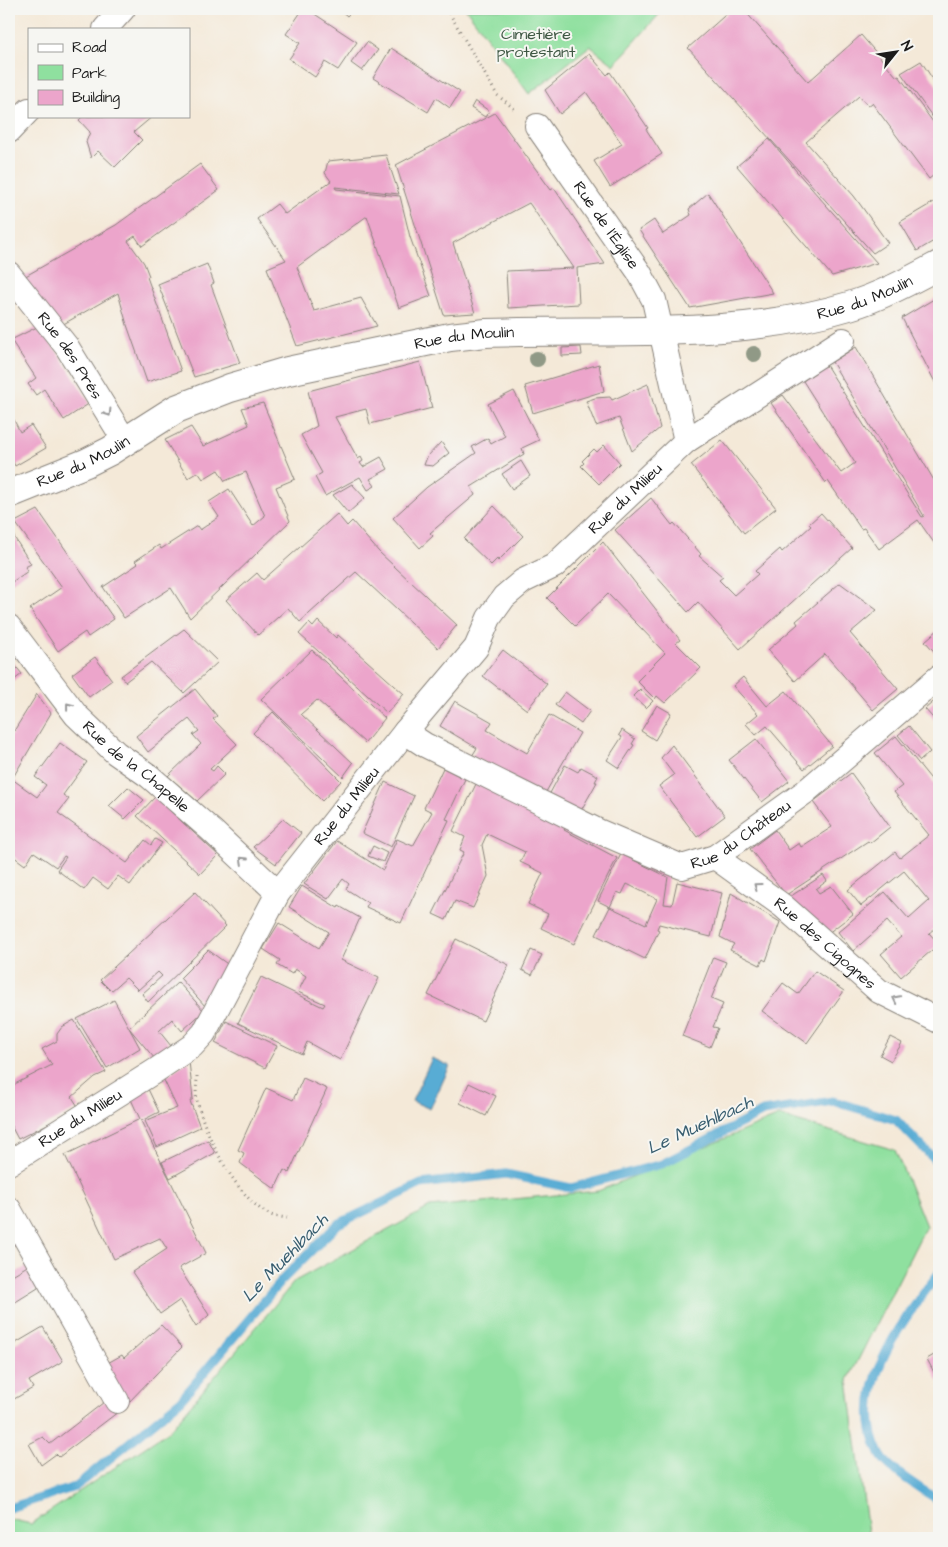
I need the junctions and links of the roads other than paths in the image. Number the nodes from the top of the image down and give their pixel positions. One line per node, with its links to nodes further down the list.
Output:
1 (123, 9): 2 (street)
2 (106, 28)
3 (28, 111): 5 (street)
4 (537, 126): 8 (street, Rue de l'Église)
5 (9, 131)
6 (939, 265): 8 (main road, Rue du Moulin)
7 (9, 274): 10 (street, Rue des Prés, one-way to 10)
8 (662, 331): 10 (main road, Rue du Moulin); 11 (street)
9 (843, 340): 11 (street, Rue du Milieu)
10 (125, 441): 12 (main road, Rue du Moulin)
11 (686, 441): 15 (street, Rue du Milieu)
12 (9, 494)
13 (9, 627): 17 (street, Rue de la Chapelle, one-way to 13)
14 (939, 677): 16 (street, Rue du Château)
15 (406, 732): 16 (street, Rue du Château); 17 (street, Rue du Milieu)
16 (716, 856): 18 (street, Rue des Cigognes, one-way to 16)
17 (278, 893): 19 (street, Rue du Milieu)
18 (939, 1021)
19 (9, 1163)
20 (9, 1209): 21 (street)
21 (117, 1401)

